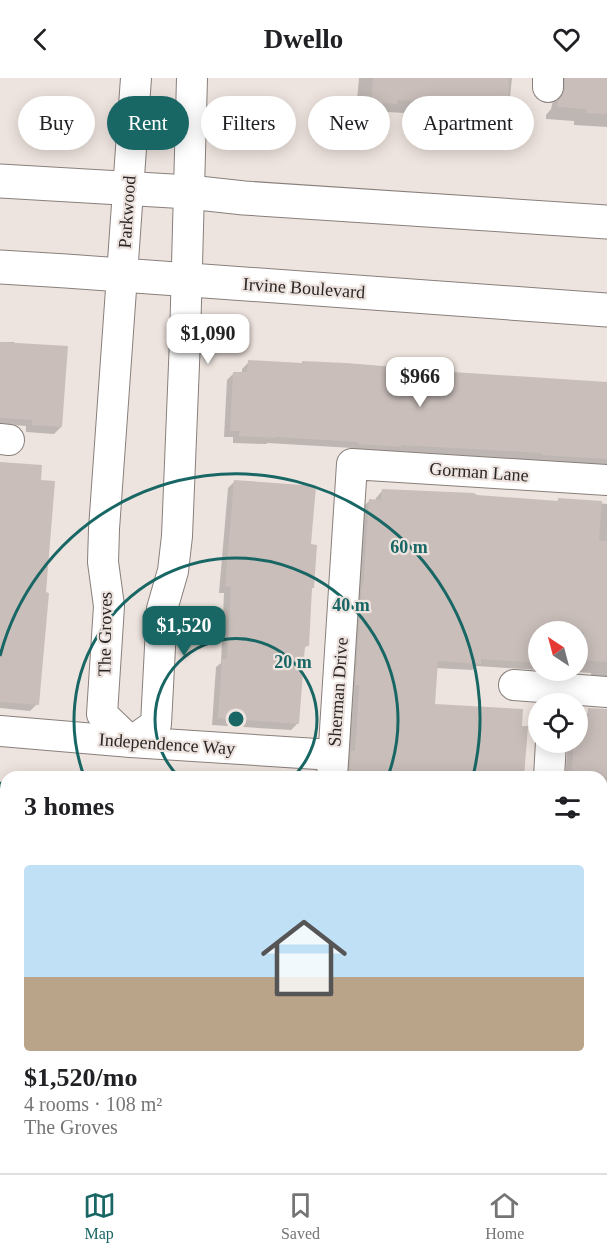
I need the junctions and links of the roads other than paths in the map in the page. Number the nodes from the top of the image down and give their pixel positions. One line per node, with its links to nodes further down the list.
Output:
1 (136, 78): 4 (street, Parkwood)
2 (192, 78): 5 (street)
3 (0, 181): 4 (main road)
4 (129, 189): 5 (main road); 8 (street, Parkwood)
5 (189, 192): 6 (main road); 9 (street)
6 (607, 222)
7 (0, 267): 8 (main road, Irvine Boulevard)
8 (122, 274): 9 (main road, Irvine Boulevard); 18 (street, The Groves)
9 (187, 279): 10 (main road, Irvine Boulevard); 18 (street)
10 (607, 310)
11 (352, 464): 12 (street, Gorman Lane); 20 (street, Sherman Drive)
12 (607, 480)
13 (514, 685): 15 (street)
14 (607, 692): 16 (street)
15 (542, 693)
16 (588, 693)
17 (0, 731): 18 (street, Independence Way)
18 (131, 742): 20 (street, Independence Way)
19 (550, 753): 21 (street)
20 (333, 766)
21 (549, 771)

